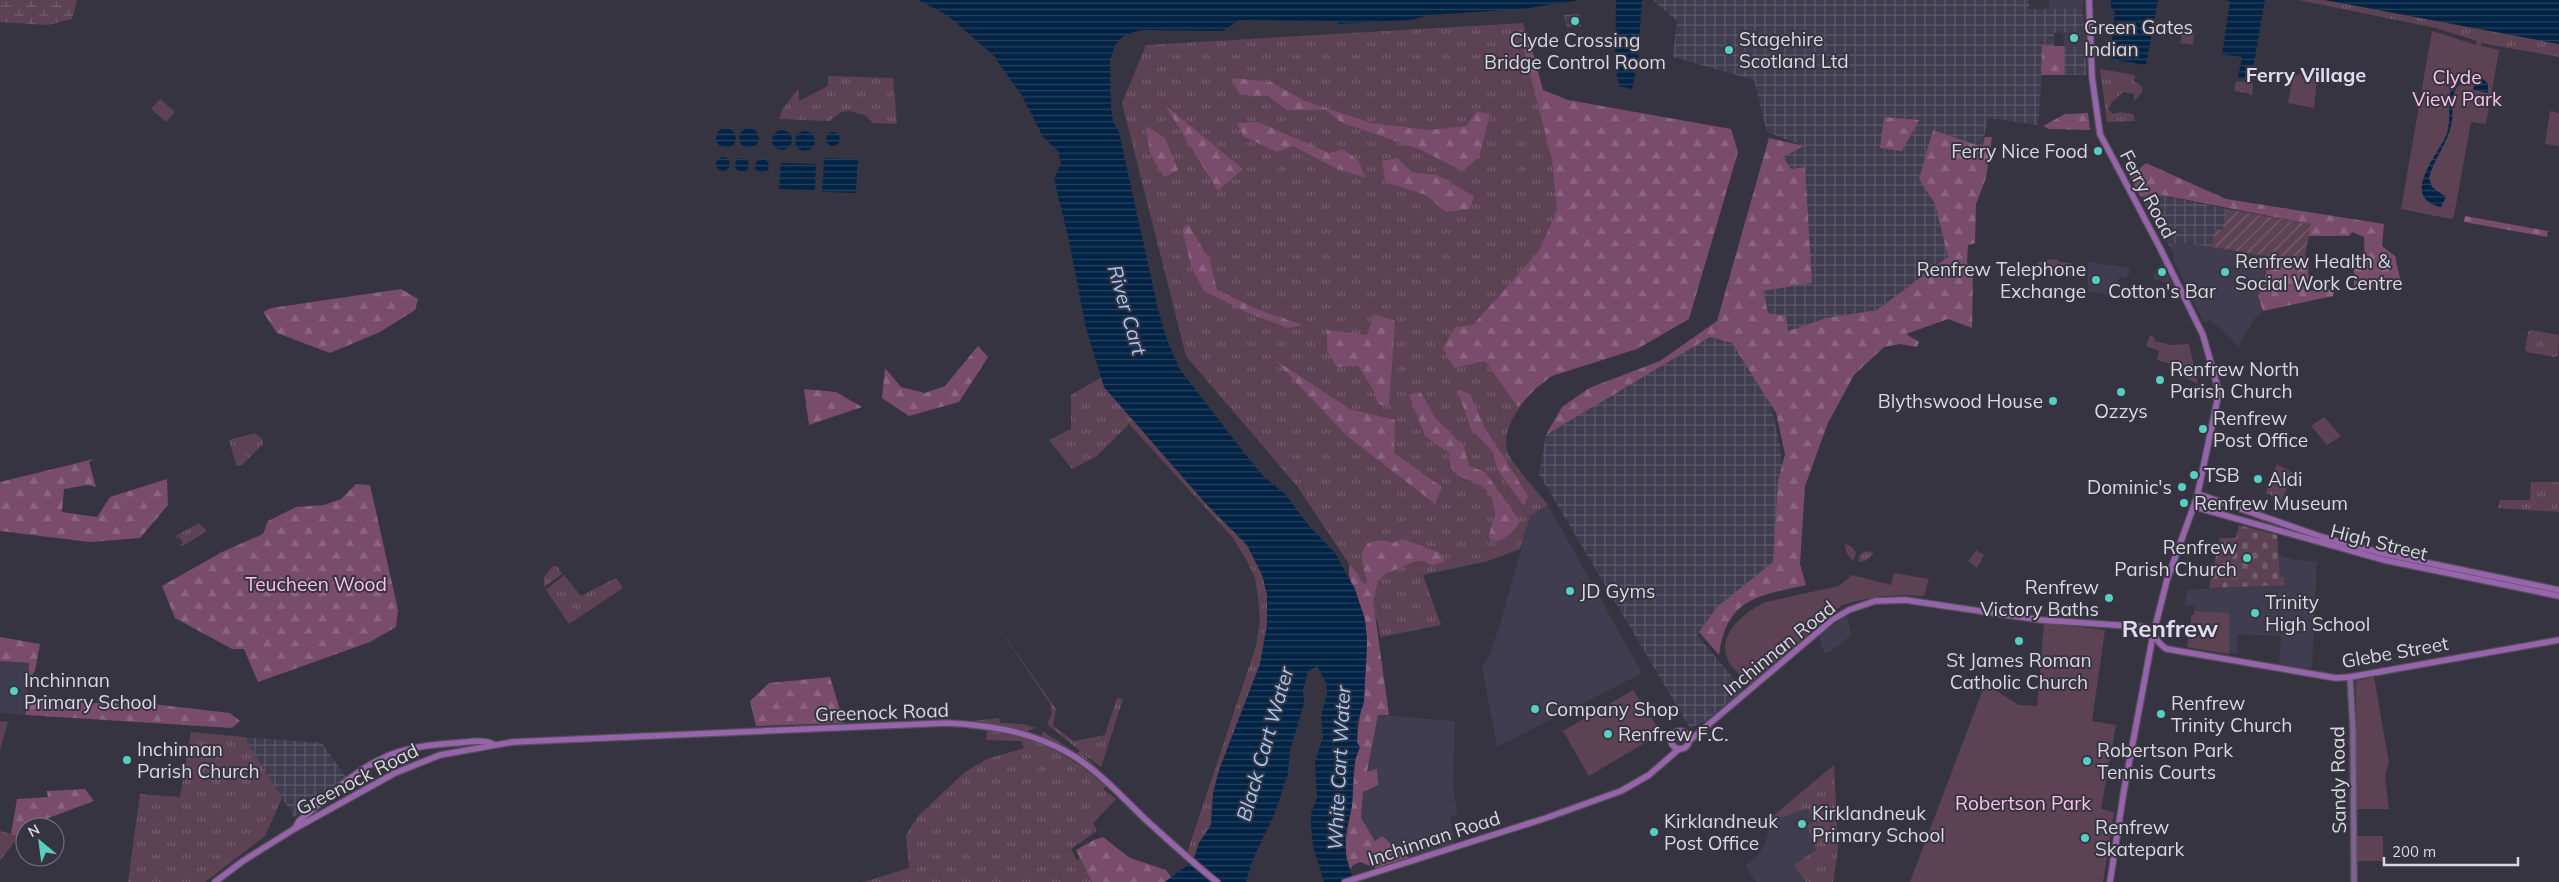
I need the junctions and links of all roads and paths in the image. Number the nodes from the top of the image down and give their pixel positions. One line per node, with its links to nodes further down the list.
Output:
1 (2089, 0): 2 (main road, Ferry Road)
2 (2198, 494): 3 (main road); 4 (main road, High Street)
3 (2195, 507): 5 (main road, High Street); 8 (main road)
4 (2401, 557): 5 (main road); 6 (main road, High Street)
5 (2400, 564): 7 (main road, High Street)
6 (2559, 590)
7 (2559, 596)
8 (2153, 635): 10 (main road, Glebe Street); 11 (main road, Inchinnan Road); 22 (main road)
9 (2559, 640): 10 (main road, Glebe Street)
10 (2350, 677): 23 (main road, Sandy Road)
11 (1688, 738): 13 (main road); 14 (main road)
12 (494, 745): 16 (main road, Greenock Road); 17 (main road, Greenock Road); 20 (main road, Greenock Road)
13 (1672, 745): 14 (main road); 15 (main road, Inchinnan Road)
14 (1679, 749): 15 (main road, Inchinnan Road)
15 (1666, 760): 21 (main road, Inchinnan Road)
16 (342, 787): 17 (main road); 18 (main road, Greenock Road)
17 (351, 797): 18 (main road, Greenock Road)
18 (294, 829): 19 (main road, Greenock Road)
19 (215, 882)
20 (1217, 882)
21 (1345, 882)
22 (2110, 882)
23 (2354, 882)

